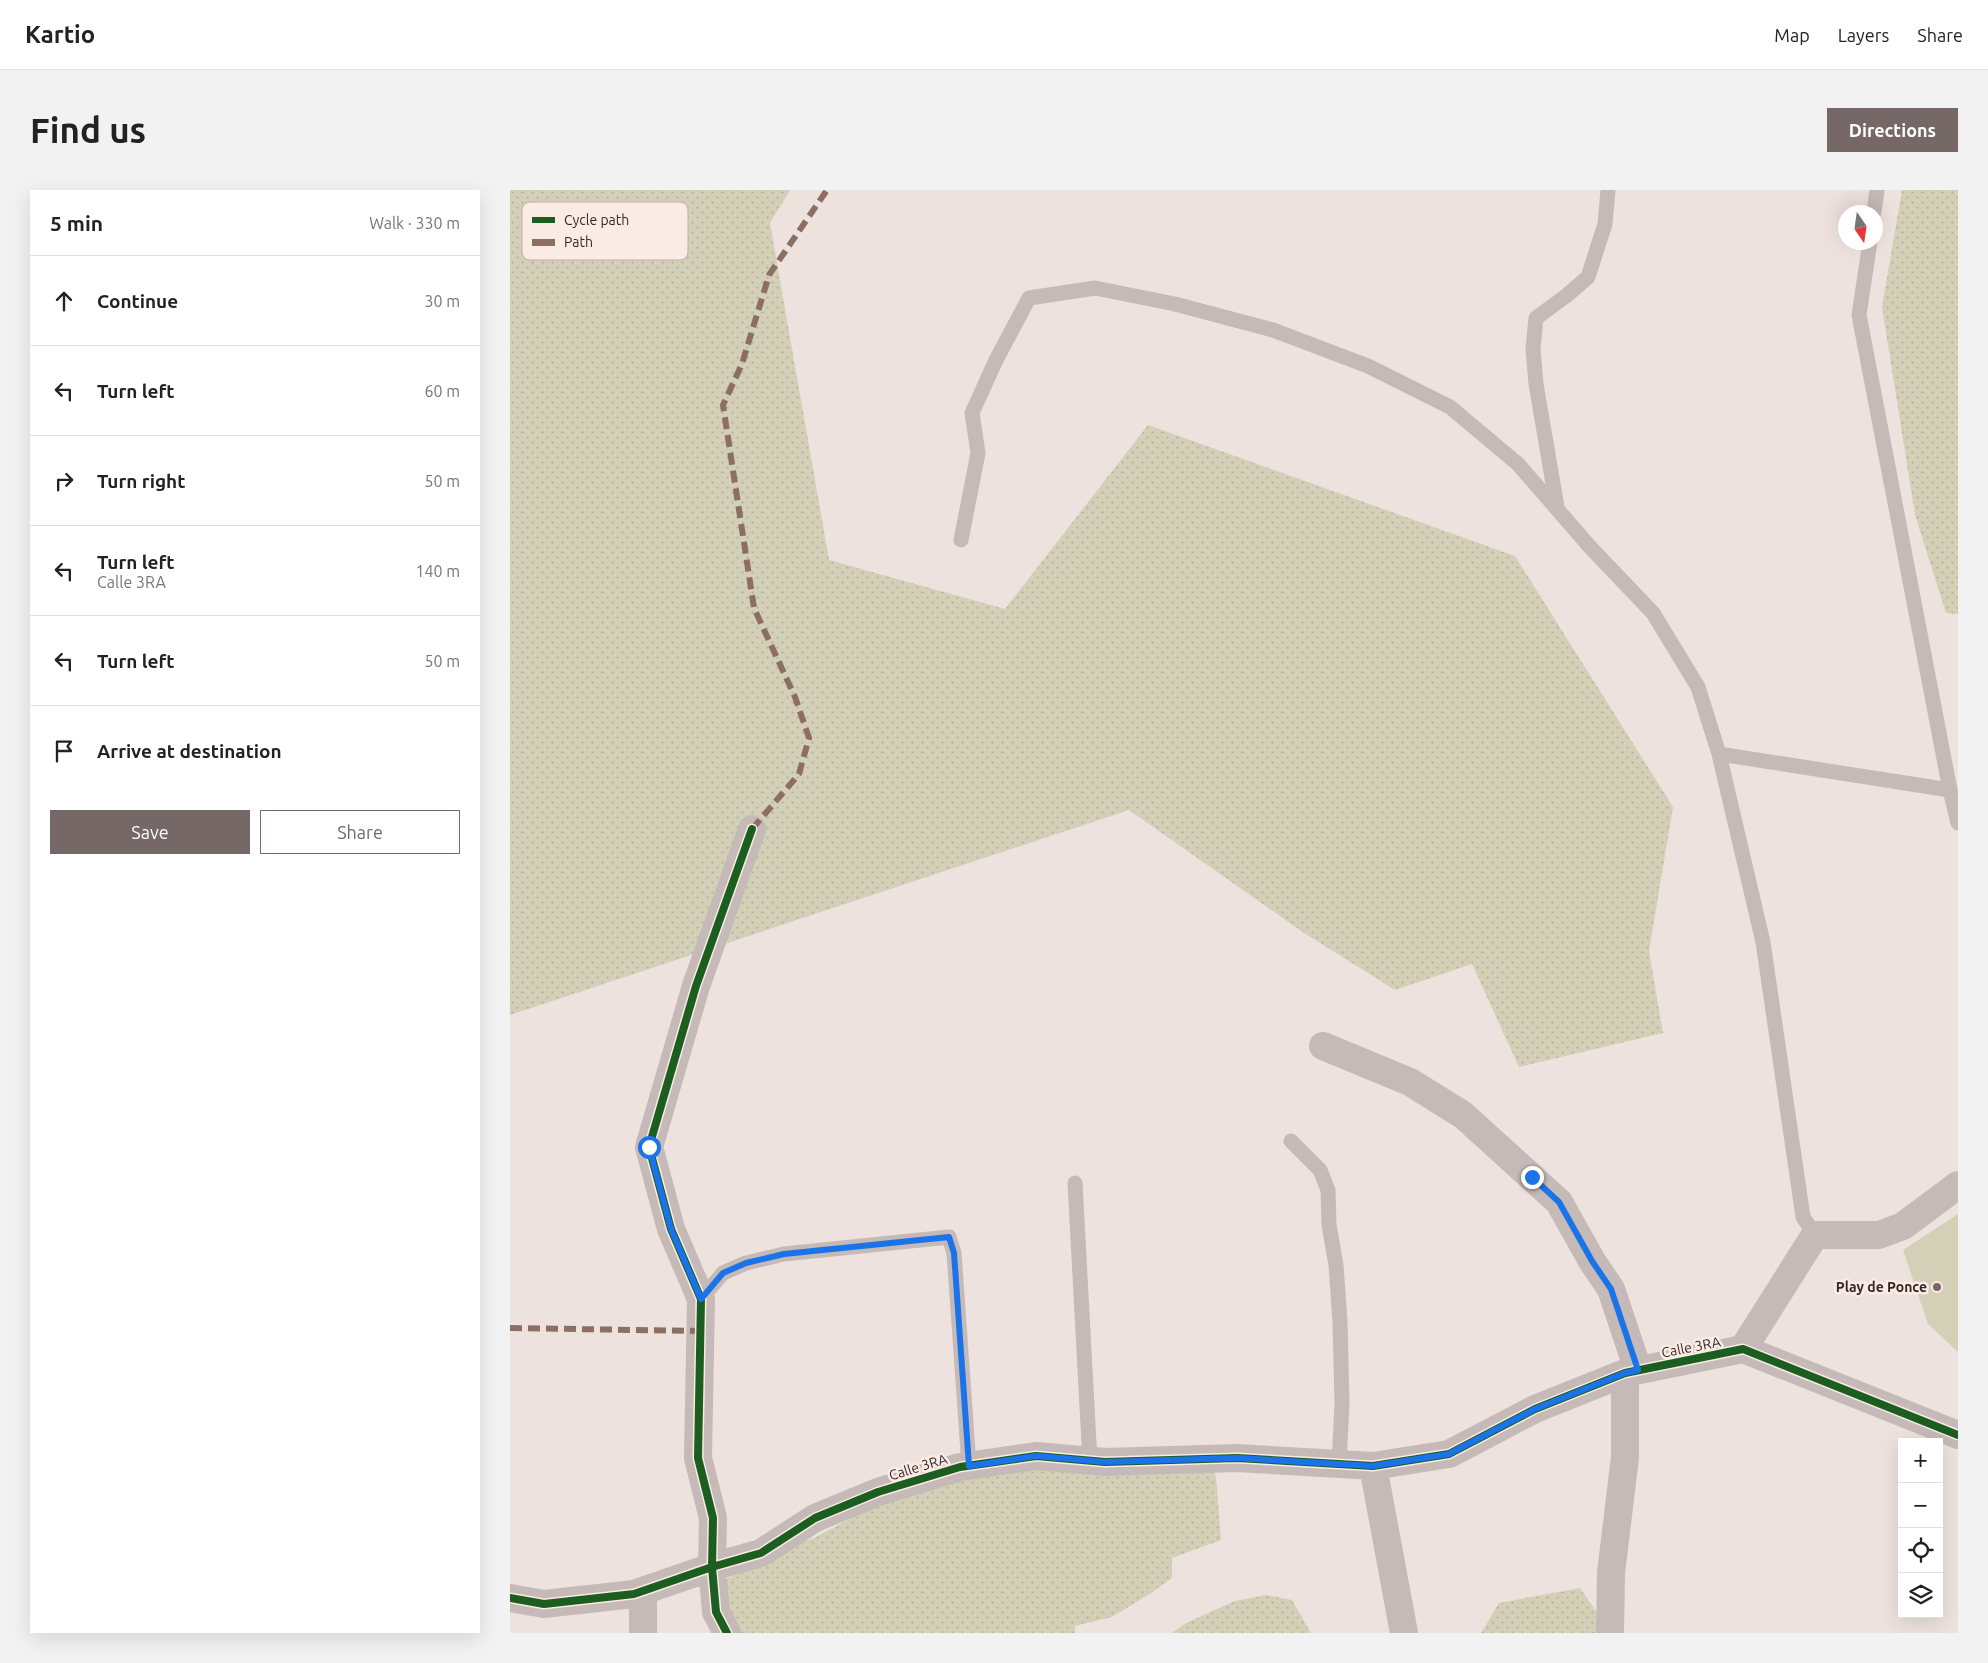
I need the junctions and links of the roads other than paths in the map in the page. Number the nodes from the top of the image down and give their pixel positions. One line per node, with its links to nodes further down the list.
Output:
1 (1608, 190): 5 (lane)
2 (1878, 190): 3 (lane)
3 (1875, 205)
4 (1869, 250): 8 (lane)
5 (1558, 509): 6 (lane); 7 (lane)
6 (961, 540)
7 (1719, 754): 8 (lane); 15 (lane)
8 (1950, 790): 9 (lane)
9 (1958, 823)
10 (752, 829): 16 (street)
11 (1323, 1046): 18 (street)
12 (1291, 1142): 21 (lane)
13 (1075, 1183): 20 (lane)
14 (1958, 1184): 15 (street)
15 (1815, 1235): 17 (street)
16 (701, 1299): 22 (lane); 24 (street)
17 (1743, 1349): 18 (street, Calle 3RA); 19 (street)
18 (1631, 1371): 23 (street, Calle 3RA); 30 (street)
19 (1958, 1435)
20 (1090, 1462): 21 (street, Calle 3RA); 22 (street, Calle 3RA)
21 (1339, 1464): 23 (street, Calle 3RA)
22 (969, 1466): 24 (street, Calle 3RA)
23 (1373, 1466): 29 (street)
24 (712, 1567): 25 (street, Calle 3RA); 28 (street)
25 (643, 1592): 26 (street, Calle 3RA); 27 (street)
26 (510, 1598)
27 (643, 1633)
28 (727, 1633)
29 (1404, 1633)
30 (1610, 1633)

